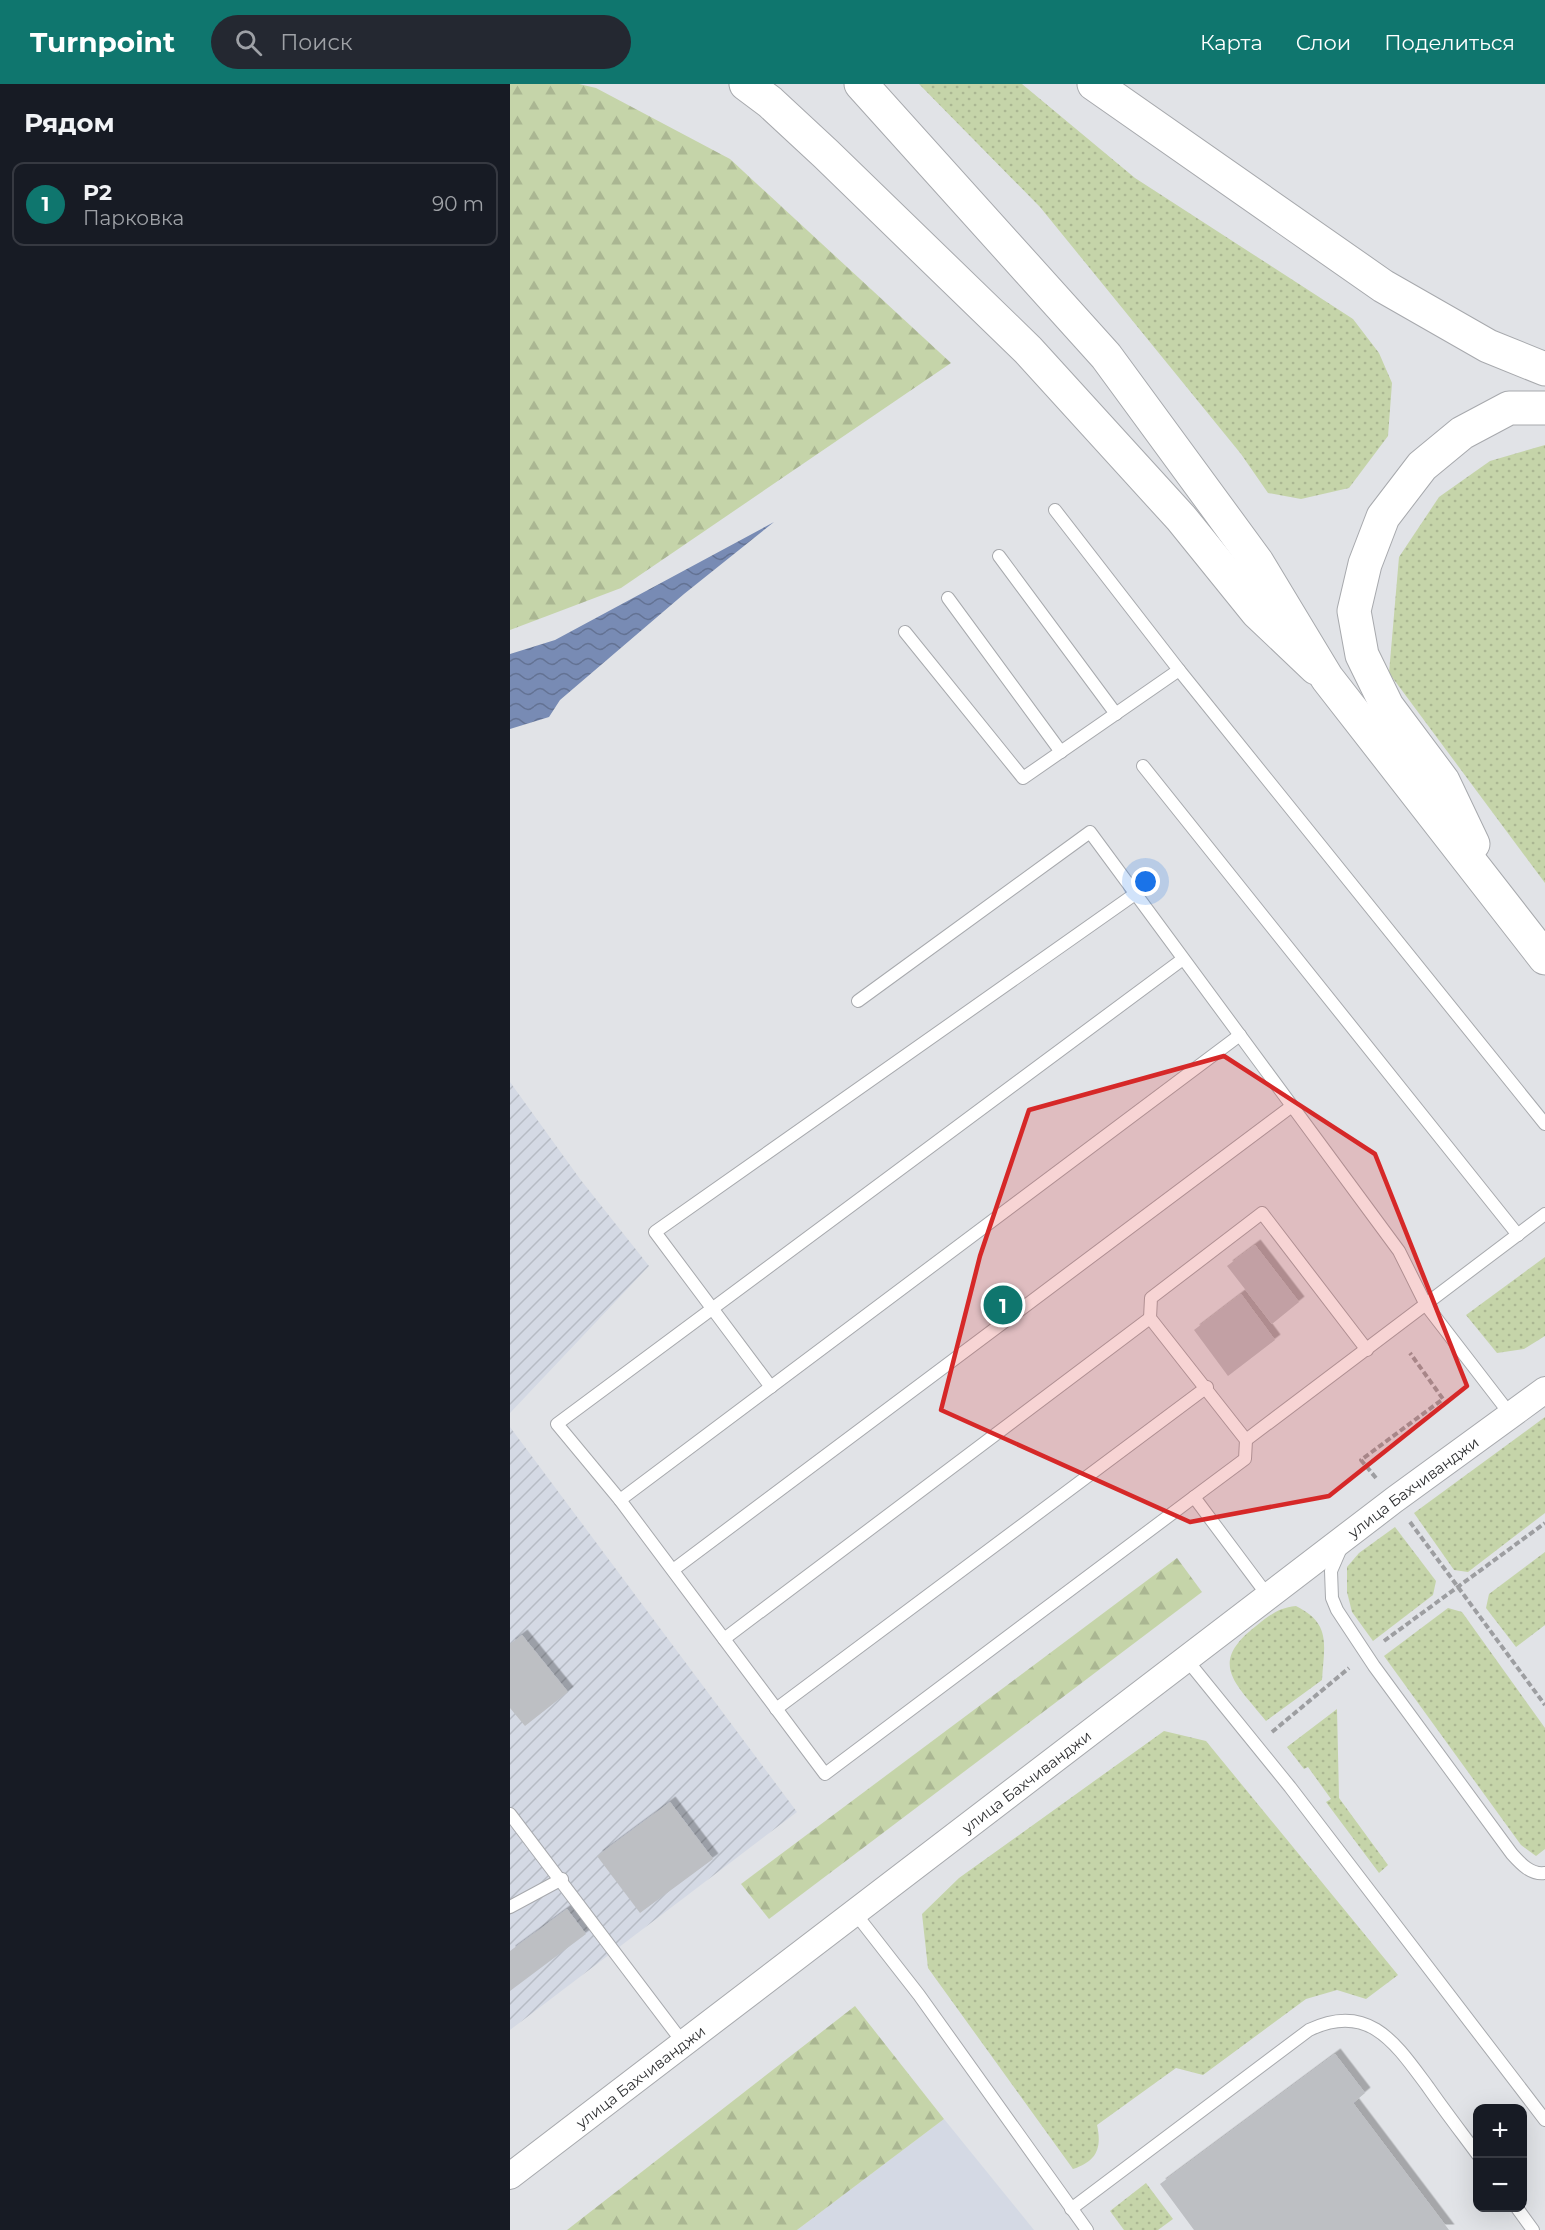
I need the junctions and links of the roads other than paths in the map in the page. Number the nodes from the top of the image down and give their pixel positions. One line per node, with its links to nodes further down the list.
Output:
1 (746, 84): 11 (main road)
2 (861, 84): 11 (main road)
3 (1094, 84): 4 (main road)
4 (1545, 369)
5 (1545, 408): 15 (main road)
6 (1054, 510): 10 (lane)
7 (999, 556): 12 (lane)
8 (948, 598): 13 (lane)
9 (905, 632): 13 (lane)
10 (1179, 670): 12 (lane); 22 (lane)
11 (1327, 678): 15 (main road)
12 (1116, 714): 13 (lane)
13 (1061, 752)
14 (1143, 766): 24 (lane)
15 (1489, 887): 17 (main road)
16 (1135, 894): 18 (lane); 19 (lane); 26 (lane)
17 (1545, 958)
18 (1183, 959): 20 (lane); 26 (lane)
19 (858, 1000)
20 (1239, 1035): 21 (lane); 29 (lane)
21 (1292, 1106): 25 (lane); 37 (lane)
22 (1545, 1124)
23 (1545, 1214): 24 (lane)
24 (1518, 1235): 25 (lane)
25 (1426, 1305): 28 (lane); 32 (lane)
26 (713, 1308): 29 (lane); 35 (lane)
27 (1150, 1318): 28 (lane); 30 (lane); 39 (lane)
28 (1367, 1350): 33 (lane)
29 (771, 1387): 35 (lane)
30 (1207, 1388): 33 (lane); 41 (lane)
31 (1545, 1390): 32 (street, улица Бахчиванджи)
32 (1510, 1414): 36 (street, улица Бахчиванджи)
33 (1246, 1440): 34 (lane)
34 (1194, 1497): 38 (lane); 41 (lane)
35 (620, 1500): 37 (lane)
36 (1348, 1537): 38 (street, улица Бахчиванджи); 43 (lane)
37 (672, 1570): 39 (lane)
38 (1268, 1596): 40 (street, улица Бахчиванджи)
39 (724, 1639): 41 (lane)
40 (1187, 1660): 46 (street, улица Бахчиванджи); 48 (lane)
41 (776, 1708)
42 (510, 1814): 44 (lane)
43 (1545, 1873)
44 (562, 1880): 45 (lane); 47 (lane)
45 (510, 1907)
46 (855, 1913): 47 (street, улица Бахчиванджи); 51 (lane)
47 (684, 2044): 50 (street, улица Бахчиванджи)
48 (1545, 2120)
49 (1473, 2148): 51 (lane)
50 (510, 2176)
51 (1071, 2209): 53 (lane)
52 (1520, 2212): 54 (lane)
53 (1087, 2230)
54 (1533, 2230)

